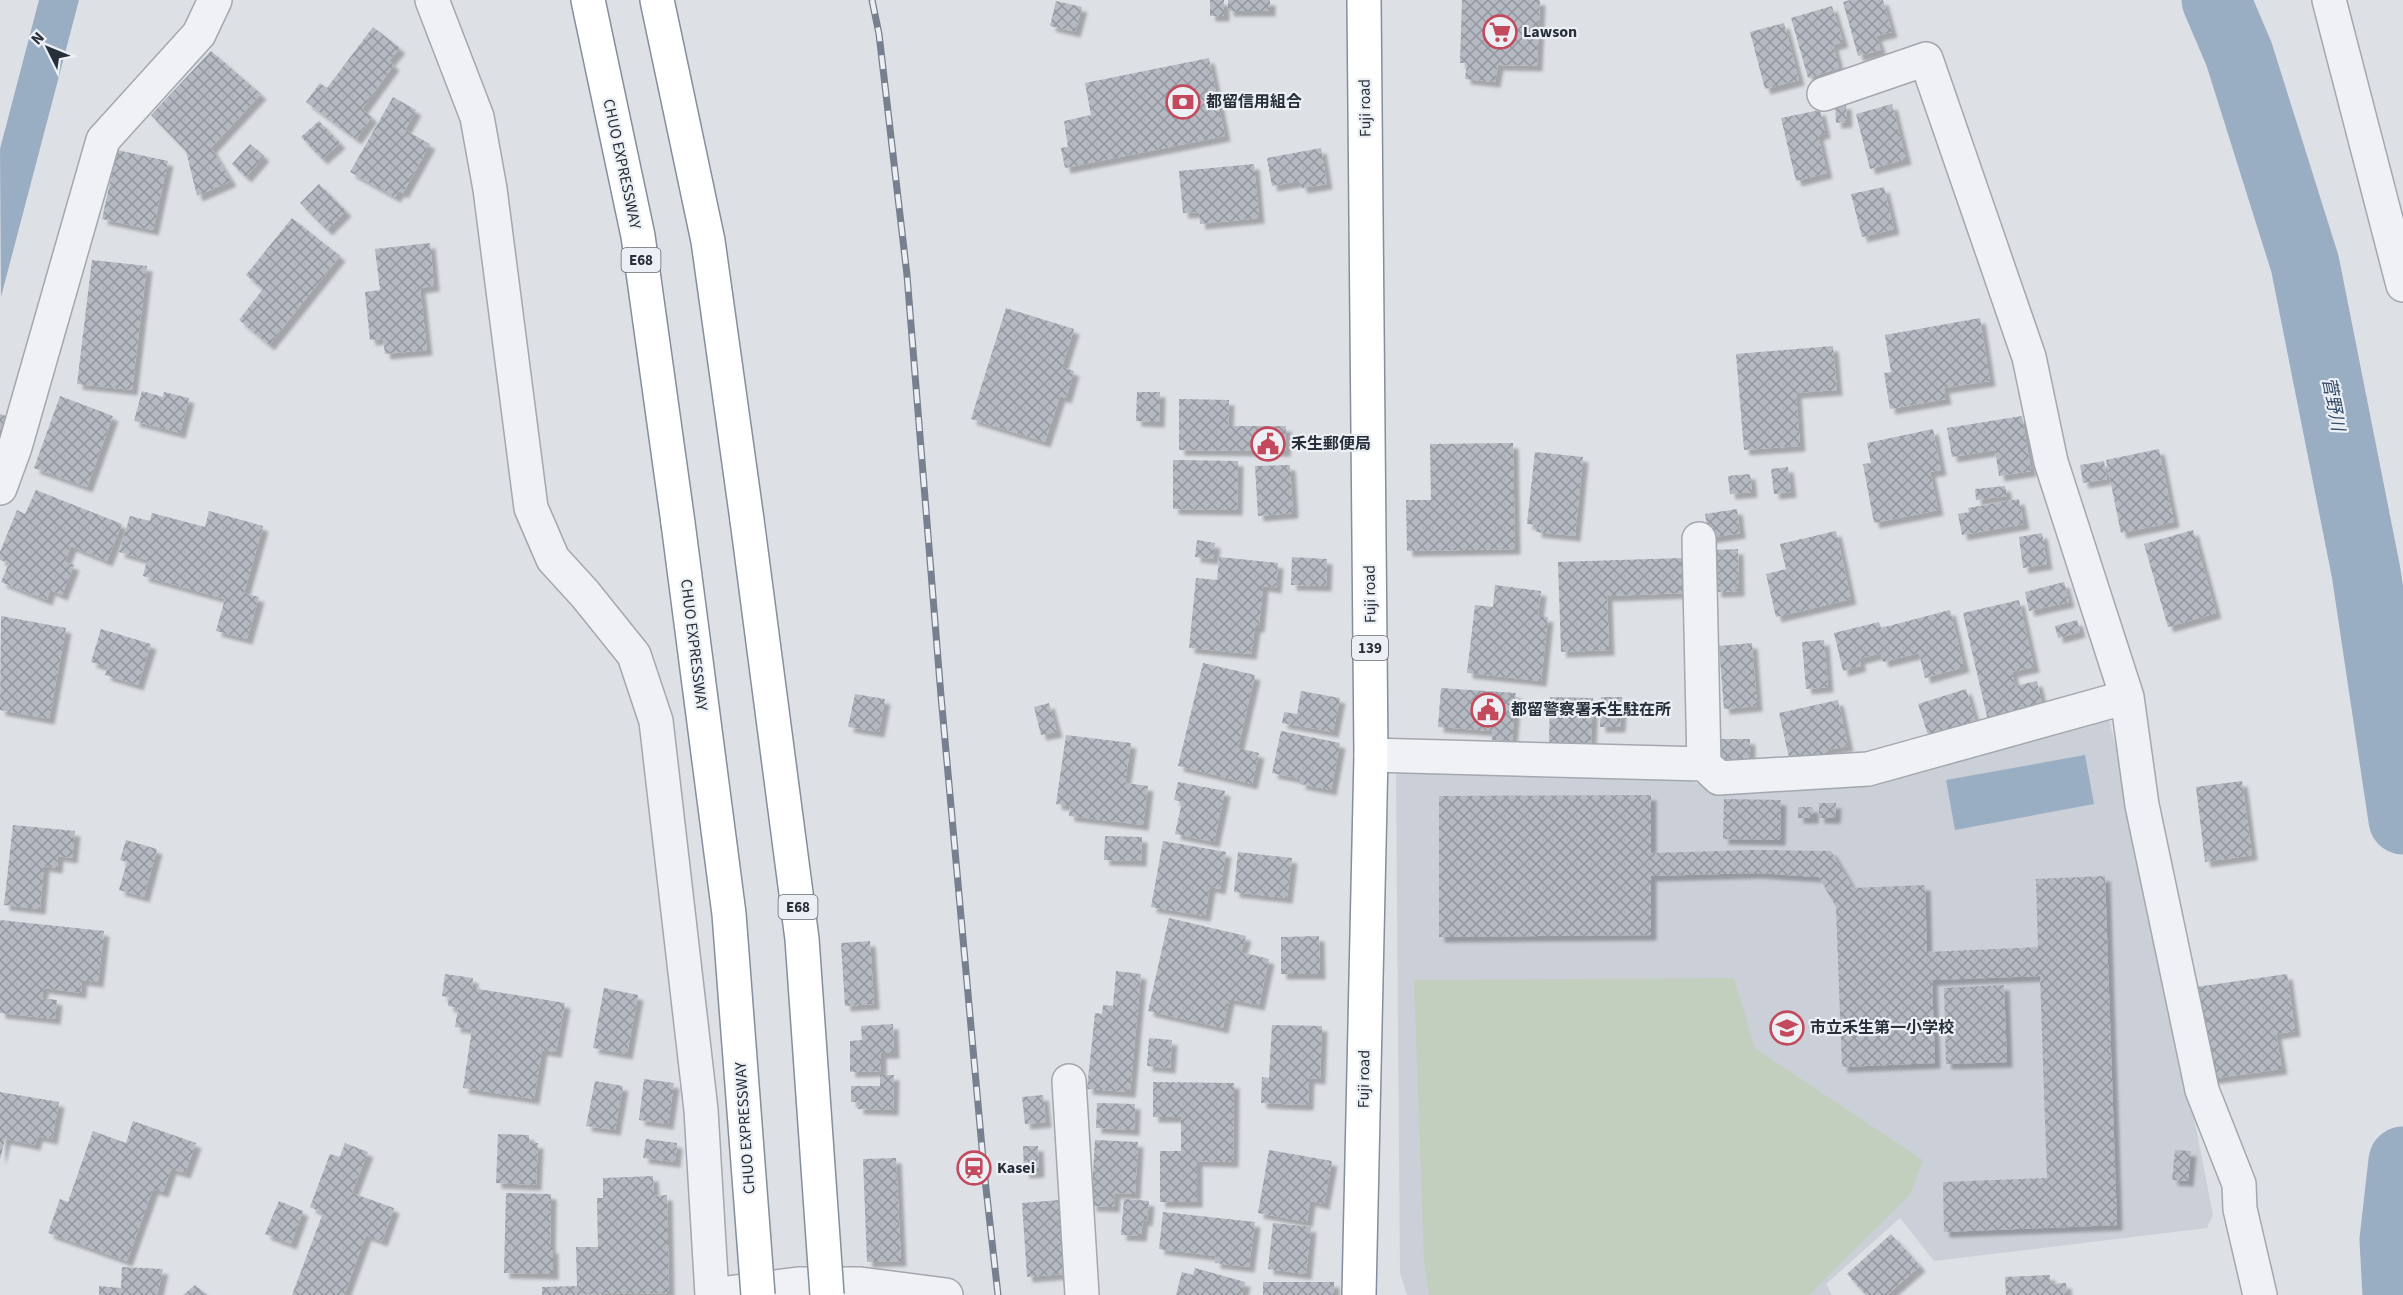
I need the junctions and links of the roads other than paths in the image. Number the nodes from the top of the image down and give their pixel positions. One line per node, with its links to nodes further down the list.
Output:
1 (215, 0): 9 (street)
2 (432, 0): 15 (street)
3 (588, 0): 16 (highway, CHUO EXPRESSWAY / E68, bridge)
4 (657, 0): 17 (highway, E68, bridge)
5 (1364, 0): 12 (highway, Fuji road / 139)
6 (2329, 0): 8 (street)
7 (1824, 93): 11 (street)
8 (2403, 285)
9 (0, 488)
10 (1699, 539): 13 (street)
11 (2127, 697): 13 (street); 21 (street)
12 (1371, 755): 13 (street); 20 (highway, Fuji road / 139)
13 (1704, 764)
14 (1069, 1081): 19 (street)
15 (712, 1295): 18 (street)
16 (758, 1295)
17 (827, 1295)
18 (946, 1295)
19 (1082, 1295)
20 (1359, 1295)
21 (2260, 1295)

